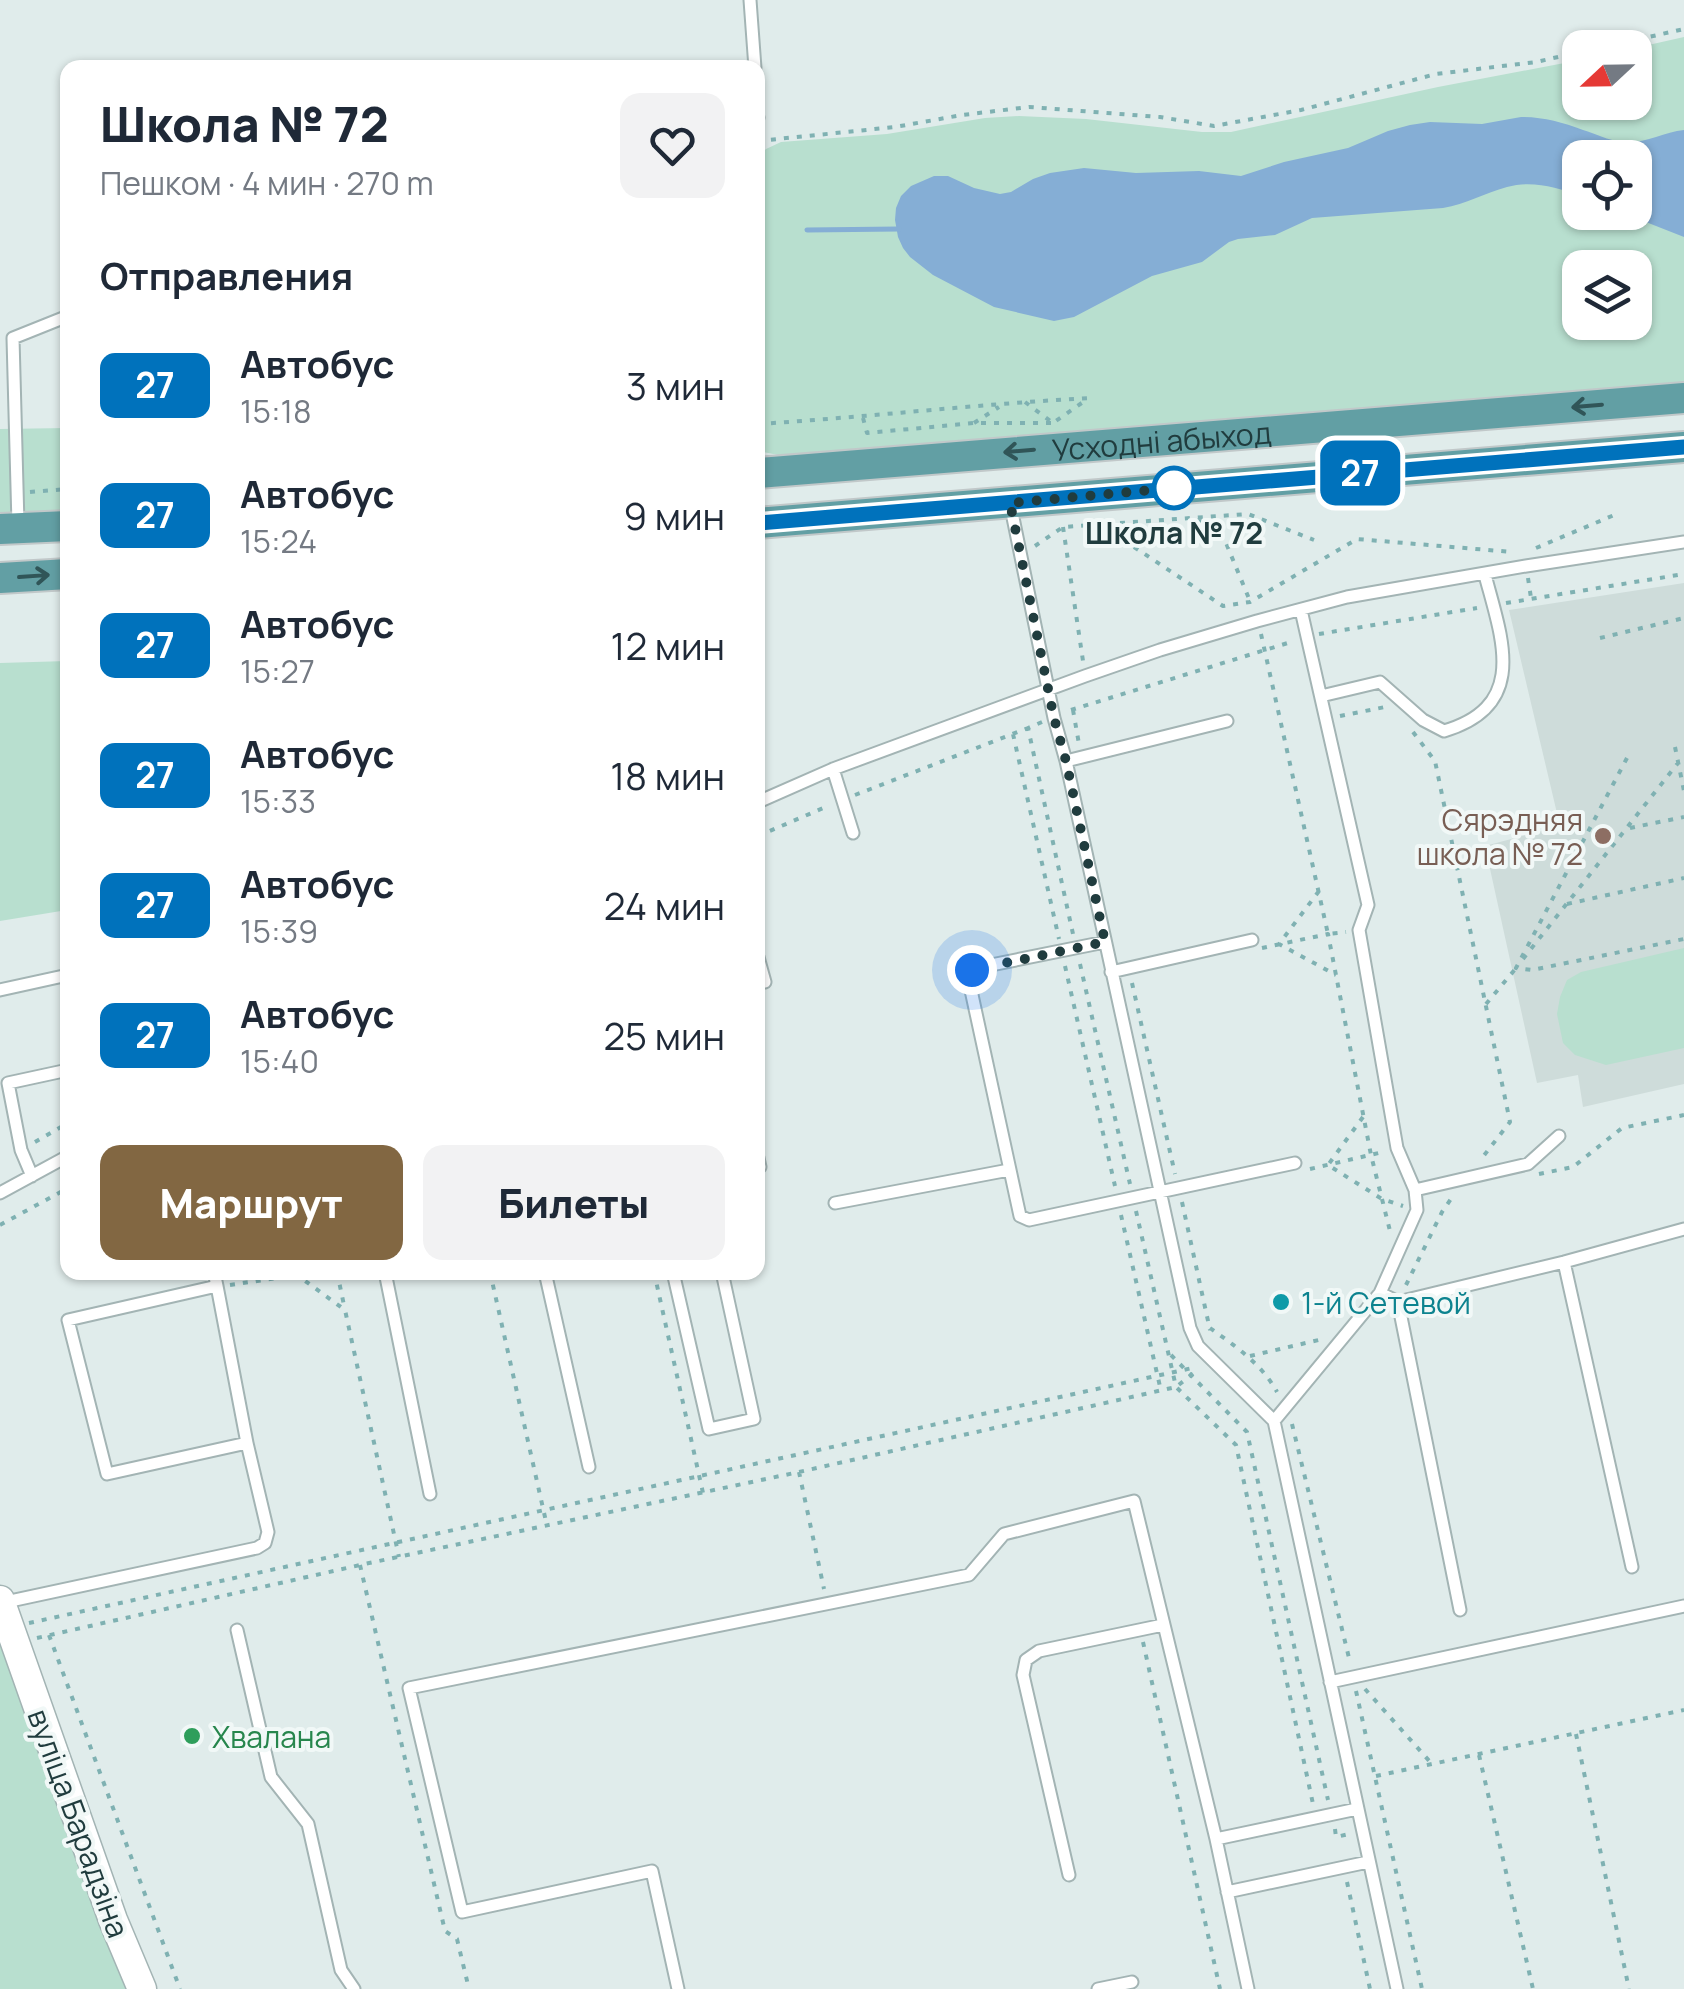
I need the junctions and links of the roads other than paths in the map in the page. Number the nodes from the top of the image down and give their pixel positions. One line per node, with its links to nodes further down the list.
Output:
1 (750, 0): 2 (lane)
2 (754, 60)
3 (60, 319): 4 (lane)
4 (6, 341): 11 (lane)
5 (1684, 398): 7 (main road, Усходні абыход, one-way to 7)
6 (1684, 447): 8 (main road, Усходні абыход)
7 (765, 473)
8 (1010, 503): 9 (main road, Усходні абыход); 17 (lane)
9 (765, 522)
10 (60, 526): 11 (main road)
11 (9, 529)
12 (1684, 542): 14 (lane)
13 (60, 574): 15 (main road, one-way to 13)
14 (1485, 574): 16 (lane); 18 (lane)
15 (0, 578)
16 (1301, 610): 17 (lane); 18 (lane)
17 (1048, 690): 20 (lane); 21 (lane)
18 (1326, 694): 35 (lane)
19 (1228, 721): 20 (lane)
20 (1066, 761): 25 (lane)
21 (833, 769): 22 (lane); 23 (lane)
22 (765, 799)
23 (853, 834)
24 (1252, 940): 26 (lane)
25 (1105, 942): 26 (lane); 33 (lane)
26 (1111, 972): 36 (lane)
27 (60, 977): 28 (lane)
28 (0, 990)
29 (60, 1072): 34 (lane)
30 (1559, 1136): 35 (lane)
31 (60, 1160): 34 (lane)
32 (1294, 1162): 36 (lane)
33 (1010, 1170): 36 (lane); 38 (lane)
34 (32, 1176): 37 (lane)
35 (1415, 1190): 47 (lane)
36 (1160, 1192): 49 (lane)
37 (0, 1193)
38 (835, 1203)
39 (1684, 1229): 40 (lane)
40 (1564, 1262): 48 (lane); 53 (lane)
41 (216, 1280): 46 (lane)
42 (386, 1280): 52 (lane)
43 (546, 1280): 51 (lane)
44 (675, 1280): 45 (lane)
45 (724, 1280)
46 (218, 1286): 50 (lane); 50 (lane)
47 (1380, 1293): 48 (lane); 49 (lane)
48 (1398, 1302): 55 (lane)
49 (1274, 1421): 59 (lane)
50 (248, 1442): 56 (lane)
51 (589, 1467)
52 (430, 1494)
53 (1632, 1568)
54 (1684, 1606): 59 (lane)
55 (1460, 1610)
56 (11, 1617): 66 (street, вуліца Барадзіна)
57 (1163, 1625): 61 (lane); 63 (lane); 68 (lane)
58 (237, 1630): 67 (lane)
59 (1330, 1682): 60 (lane)
60 (1357, 1809): 61 (lane); 62 (lane)
61 (1216, 1839): 64 (lane)
62 (1368, 1862): 64 (lane); 71 (lane)
63 (1069, 1876)
64 (1228, 1892): 70 (lane)
65 (1132, 1982): 69 (lane)
66 (142, 1989)
67 (354, 1989)
68 (678, 1989)
69 (1098, 1989)
70 (1248, 1989)
71 (1396, 1989)

